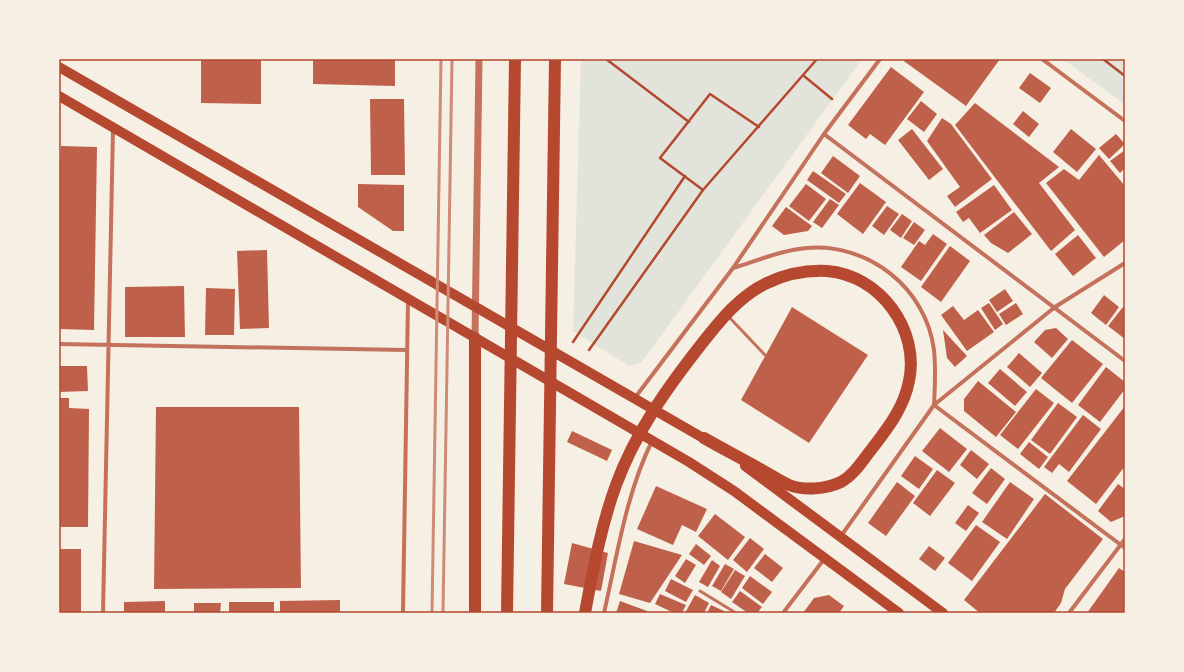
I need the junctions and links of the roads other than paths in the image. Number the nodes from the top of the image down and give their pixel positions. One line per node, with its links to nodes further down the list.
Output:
1 (479, 59): 15 (street)
2 (515, 59): 36 (highway)
3 (555, 59): 37 (highway)
4 (880, 59): 10 (street)
5 (1042, 59): 8 (street)
6 (59, 67): 15 (main road)
7 (59, 96): 9 (main road)
8 (1125, 121)
9 (113, 128): 13 (main road); 18 (street)
10 (824, 134): 12 (street); 14 (street)
11 (1125, 263): 14 (street)
12 (732, 268): 23 (street); 24 (street)
13 (408, 299): 17 (main road); 20 (street)
14 (1054, 307): 22 (street); 24 (street)
15 (475, 308): 17 (street); 23 (main road)
16 (727, 314): 21 (lane); 25 (highway); 38 (highway)
17 (475, 338): 26 (main road); 35 (highway)
18 (109, 343): 19 (street); 20 (street); 33 (street)
19 (59, 344)
20 (406, 350): 34 (street)
21 (765, 355)
22 (1125, 361)
23 (634, 399): 25 (main road)
24 (934, 405): 27 (street); 29 (street)
25 (704, 438): 27 (main road)
26 (652, 441): 31 (main road); 39 (street)
27 (841, 536): 43 (main road)
28 (1125, 539): 29 (street)
29 (1121, 545): 30 (street); 44 (street)
30 (1125, 548)
31 (825, 557): 41 (street); 42 (main road)
32 (700, 591): 40 (lane)
33 (103, 613)
34 (403, 613)
35 (475, 613)
36 (507, 613)
37 (547, 613)
38 (585, 613)
39 (604, 613)
40 (736, 613)
41 (783, 613)
42 (899, 613)
43 (943, 613)
44 (1069, 613)

